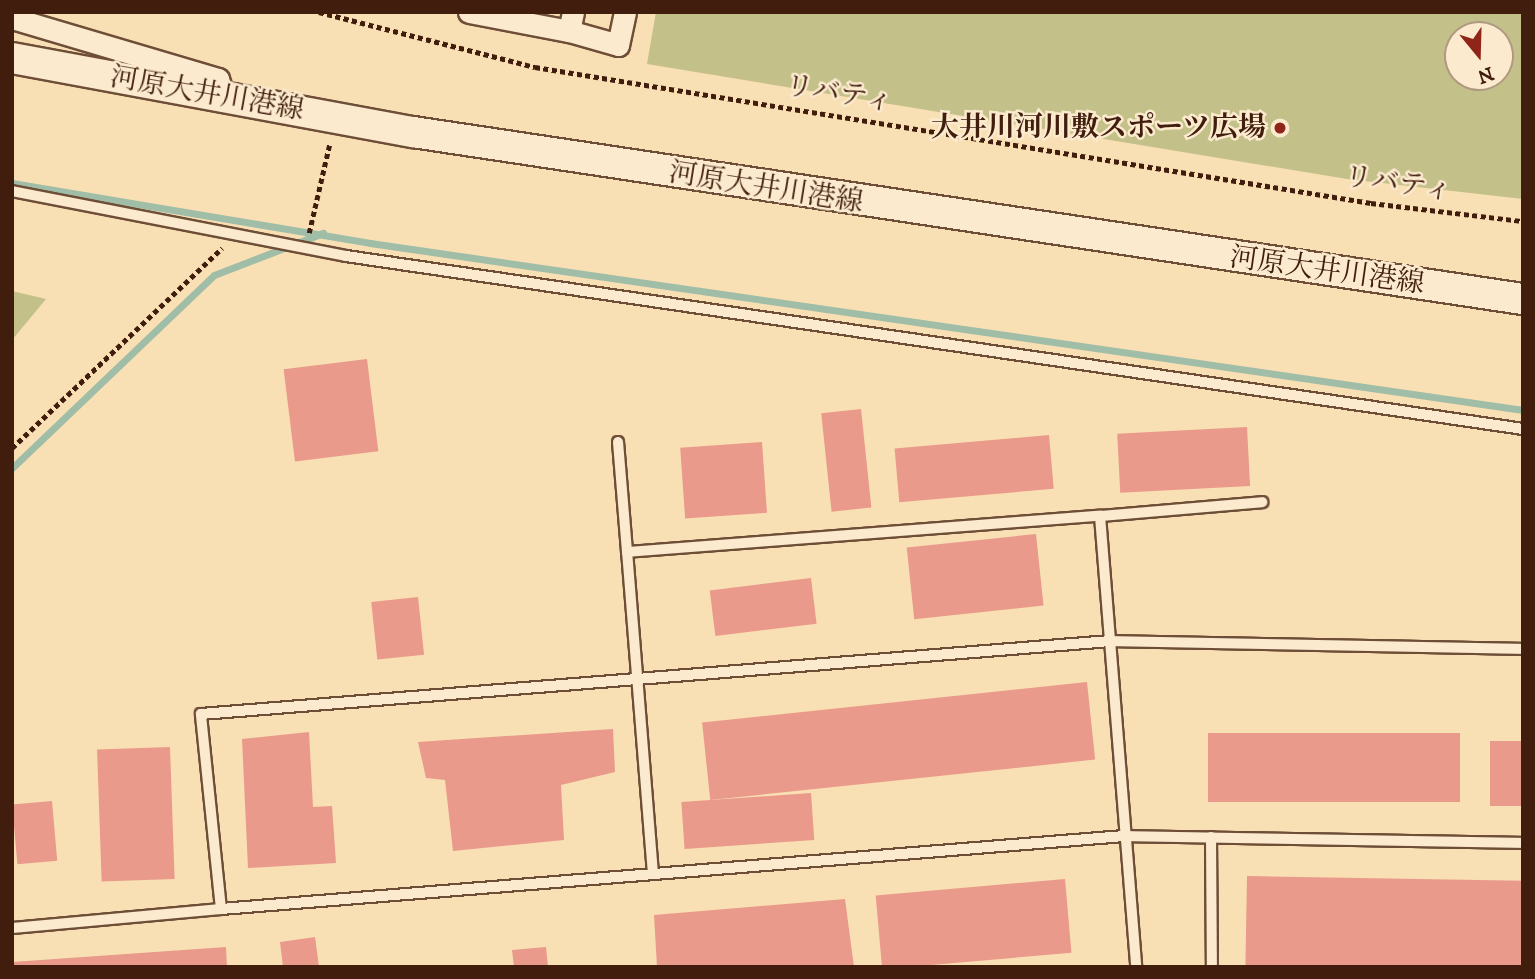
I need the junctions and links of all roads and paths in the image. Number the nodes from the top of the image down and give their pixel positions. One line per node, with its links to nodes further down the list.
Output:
1 (319, 12): 11 (path, リバティ)
2 (469, 12): 4 (street)
3 (625, 12): 6 (street)
4 (510, 17): 6 (street)
5 (12, 18): 8 (street)
6 (571, 22)
7 (12, 58): 8 (main road, 河原大井川港線)
8 (224, 97): 9 (main road, 河原大井川港線)
9 (335, 118): 13 (path); 14 (main road, 河原大井川港線)
10 (12, 191): 12 (lane)
11 (1523, 221)
12 (235, 235): 13 (lane); 17 (path)
13 (306, 248): 15 (lane)
14 (1523, 299)
15 (1523, 429)
16 (618, 442): 20 (lane)
17 (12, 448)
18 (1262, 502): 19 (lane)
19 (1100, 516): 20 (lane); 21 (lane)
20 (627, 552): 23 (lane)
21 (1111, 641): 22 (lane); 23 (lane); 24 (lane)
22 (1523, 649)
23 (635, 681): 27 (lane); 28 (lane)
24 (1124, 836): 25 (lane); 27 (lane); 30 (lane)
25 (1211, 838): 26 (lane); 31 (lane)
26 (1523, 843)
27 (653, 874): 28 (lane)
28 (221, 909): 29 (lane)
29 (12, 928)
30 (1136, 967)
31 (1212, 967)

